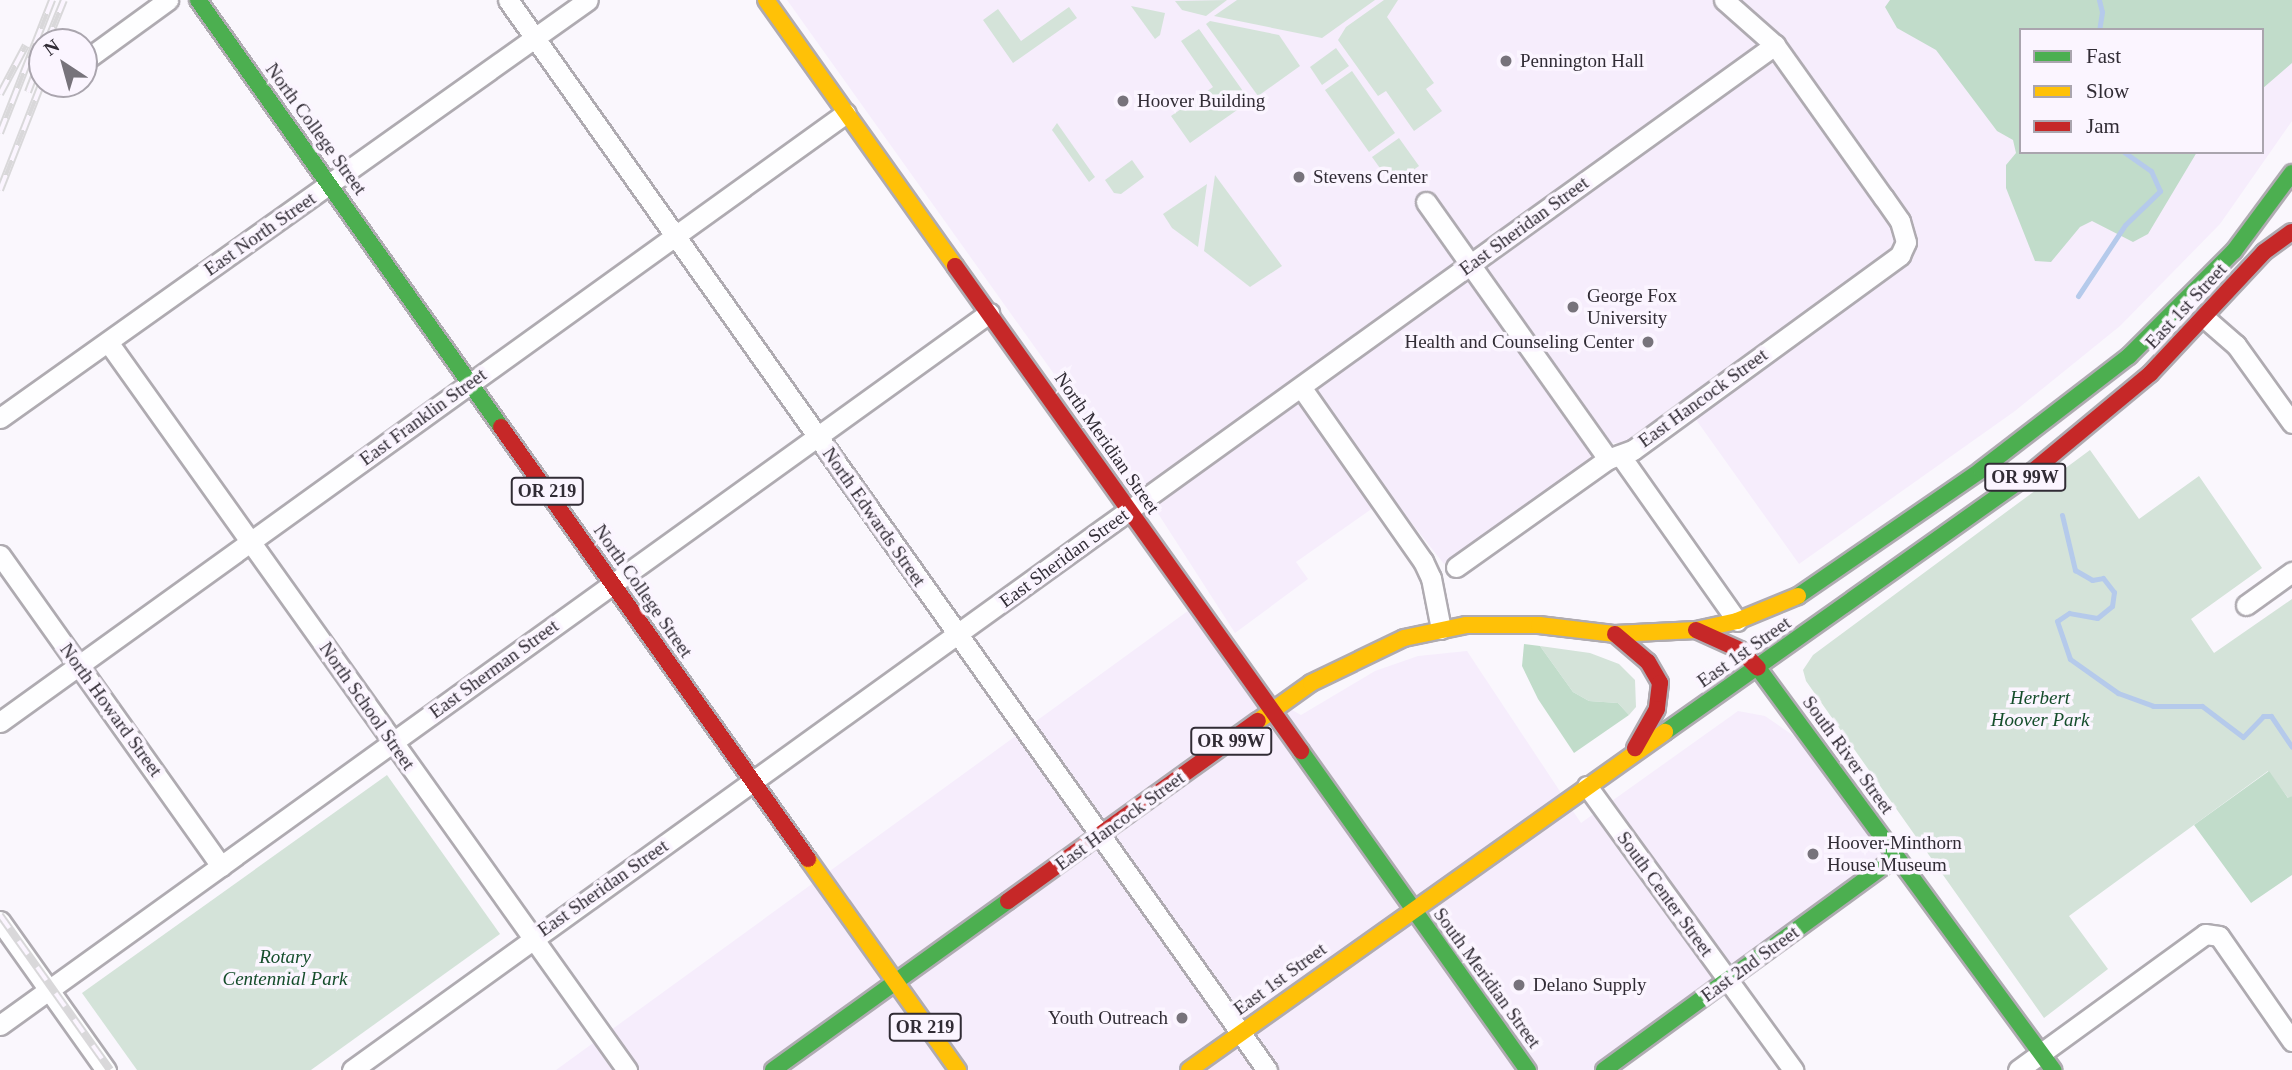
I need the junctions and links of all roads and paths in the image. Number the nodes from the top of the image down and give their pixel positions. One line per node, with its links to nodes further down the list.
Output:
1 (168, 0): 9 (street)
2 (198, 0): 12 (main road, North College Street / OR 219)
3 (508, 0): 7 (street, North Edwards Street)
4 (588, 0): 7 (street, East North Street)
5 (766, 0): 10 (main road, North Meridian Street)
6 (1724, 0): 8 (street)
7 (534, 38): 12 (street, East North Street); 16 (street, North Edwards Street)
8 (1775, 45): 18 (street, East Sheridan Street); 27 (street, East Hancock Street)
9 (98, 51)
10 (846, 113): 16 (street, East Franklin Street); 19 (main road, North Meridian Street)
11 (2292, 173): 33 (main road, East 1st Street / OR 99W)
12 (330, 185): 21 (street, East North Street); 22 (main road, North College Street / OR 219)
13 (1426, 202): 18 (street)
14 (2292, 215): 17 (main road, OR 99W)
15 (2292, 233): 17 (main road, East 1st Street)
16 (675, 236): 22 (street, East Franklin Street); 26 (street, North Edwards Street)
17 (2264, 252): 20 (main road, East 1st Street / OR 99W)
18 (1470, 264): 23 (street, East Sheridan Street); 27 (street)
19 (989, 313): 26 (street, East Sherman Street); 28 (main road, North Meridian Street)
20 (2206, 319): 25 (street); 42 (main road, East 1st Street / OR 99W)
21 (108, 342): 24 (street, East North Street); 29 (street, North School Street)
22 (471, 383): 29 (street, East Franklin Street); 34 (main road, North College Street / OR 219)
23 (1301, 387): 28 (street, East Sheridan Street); 37 (street)
24 (0, 418)
25 (2292, 424)
26 (817, 436): 34 (street, East Sherman Street); 39 (street, North Edwards Street)
27 (1614, 457): 31 (street, East Hancock Street); 36 (street)
28 (1129, 511): 39 (street, East Sheridan Street); 43 (main road, North Meridian Street)
29 (250, 542): 41 (street, East Franklin Street); 45 (street, North School Street)
30 (0, 555): 41 (street, North Howard Street)
31 (1456, 567)
32 (2292, 572): 35 (street)
33 (1837, 573): 36 (main road, East 1st Street / OR 99W); 42 (main road)
34 (612, 584): 45 (street, East Sherman Street); 47 (main road, North College Street / OR 219)
35 (2246, 605)
36 (1737, 621): 38 (main road, East 1st Street / OR 99W)
37 (1441, 629): 40 (main road, East Hancock Street / OR 99W); 43 (main road, East Hancock Street / OR 99W)
38 (1696, 630): 40 (main road, East 1st Street / OR 99W); 42 (main road, South River Street)
39 (957, 634): 47 (street, East Sheridan Street); 49 (street, North Edwards Street)
40 (1615, 634): 46 (main road)
41 (79, 666): 44 (street, East Franklin Street); 51 (street, North Howard Street)
42 (1758, 668): 46 (main road, East 1st Street / OR 99W); 50 (main road, South River Street)
43 (1271, 712): 49 (main road, East Hancock Street / OR 99W); 52 (main road, North Meridian Street)
44 (0, 722)
45 (393, 742): 51 (street, East Sherman Street); 54 (street, North School Street)
46 (1630, 756): 48 (main road, East 1st Street / OR 99W)
47 (754, 782): 54 (street, East Sheridan Street); 56 (main road, North College Street / OR 219)
48 (1587, 786): 52 (main road, East 1st Street / OR 99W); 55 (street, South Center Street)
49 (1100, 835): 56 (main road, East Hancock Street / OR 99W); 59 (street, North Edwards Street)
50 (1896, 857): 55 (main road, East 2nd Street); 61 (main road, South River Street)
51 (221, 866): 57 (street, East Sherman Street)
52 (1412, 910): 59 (main road, East 1st Street / OR 99W); 69 (main road, South Meridian Street)
53 (0, 921): 57 (street)
54 (533, 938): 62 (street, East Sheridan Street); 64 (street, North School Street)
55 (1727, 980): 70 (main road, East 2nd Street); 71 (street, South Center Street)
56 (894, 983): 65 (main road, East Hancock Street / OR 99W); 66 (main road, North College Street / OR 219)
57 (49, 990): 58 (street, East Sherman Street); 63 (street)
58 (0, 1025)
59 (1240, 1034): 67 (main road, East 1st Street / OR 99W); 68 (street, North Edwards Street)
60 (2292, 1041): 61 (street)
61 (2040, 1054): 72 (street); 73 (main road, South River Street)
62 (357, 1069)
63 (106, 1070)
64 (627, 1070)
65 (773, 1070)
66 (958, 1070)
67 (1189, 1070)
68 (1267, 1070)
69 (1528, 1070)
70 (1604, 1070)
71 (1793, 1070)
72 (2018, 1070)
73 (2053, 1070)

